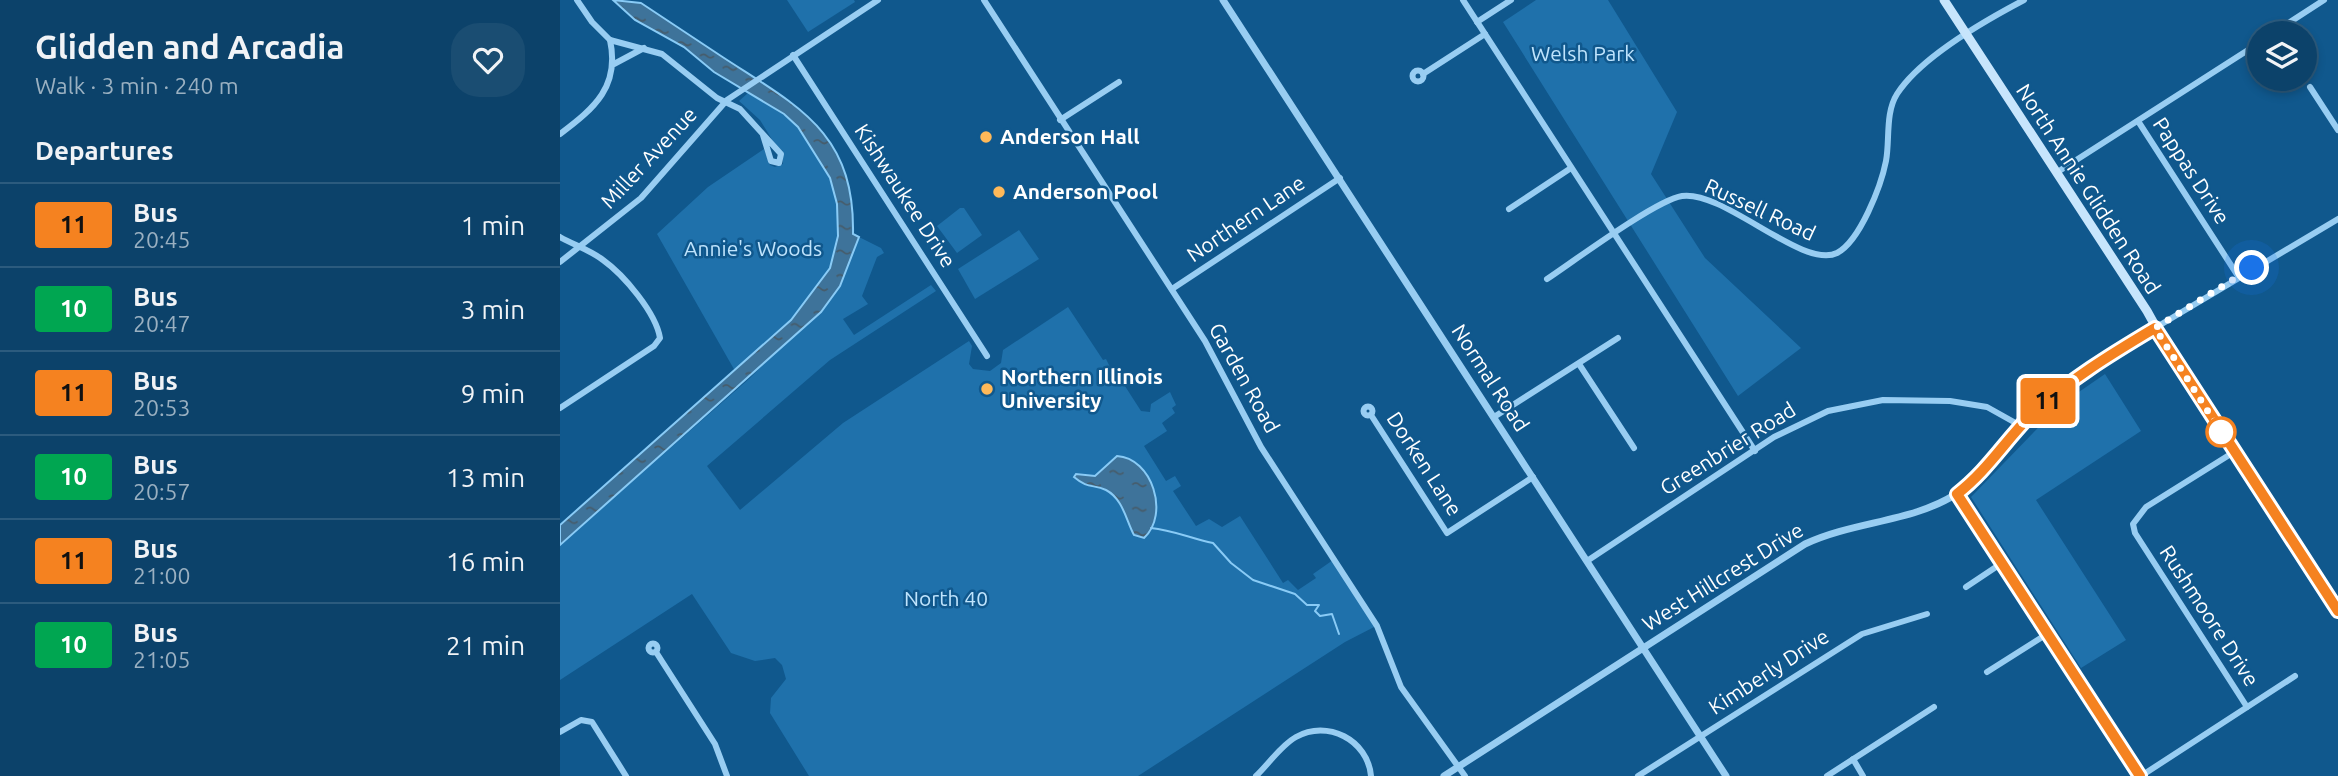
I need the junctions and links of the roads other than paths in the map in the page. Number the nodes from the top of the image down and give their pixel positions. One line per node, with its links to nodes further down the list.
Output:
1 (577, 0): 14 (street)
2 (984, 0): 23 (street, Garden Road)
3 (1223, 0): 30 (street, Normal Road)
4 (1463, 0): 11 (street)
5 (1511, 0): 11 (street)
6 (1944, 0): 13 (main road, North Annie Glidden Road)
7 (2024, 0): 13 (street)
8 (2324, 0): 10 (street)
9 (875, 1): 17 (street, Miller Avenue)
10 (2292, 21)
11 (1477, 22): 12 (street)
12 (1485, 34): 19 (street); 28 (street)
13 (1965, 34): 29 (main road, North Annie Glidden Road); 33 (street, Russell Road)
14 (610, 40): 15 (street); 18 (street)
15 (646, 47): 18 (street); 22 (street)
16 (2247, 51): 24 (street)
17 (793, 55): 22 (street, Miller Avenue); 42 (street, Kishwaukee Drive)
18 (614, 64): 26 (street)
19 (1423, 74)
20 (1119, 82): 23 (street)
21 (2312, 91): 25 (street)
22 (727, 100): 27 (street); 35 (street, Miller Avenue)
23 (1060, 120): 39 (street, Garden Road)
24 (2138, 121): 29 (street); 37 (street, Pappas Drive)
25 (2338, 131)
26 (560, 134)
27 (763, 135)
28 (1571, 168): 31 (street); 33 (street)
29 (2056, 173): 40 (main road, North Annie Glidden Road)
30 (1340, 178): 39 (street, Northern Lane); 46 (street, Normal Road)
31 (1508, 209)
32 (2338, 219): 37 (street, West Hillcrest Drive)
33 (1616, 234): 38 (street); 49 (street)
34 (560, 237): 35 (street)
35 (582, 248): 36 (street, Miller Avenue); 44 (street)
36 (560, 262)
37 (2238, 276): 40 (street, West Hillcrest Drive)
38 (1546, 279)
39 (1172, 289): 68 (street, Garden Road)
40 (2155, 328): 47 (street, West Hillcrest Drive); 50 (main road, North Annie Glidden Road)
41 (1618, 338): 43 (street)
42 (987, 356)
43 (1579, 364): 46 (street); 48 (street)
44 (560, 408)
45 (1371, 415): 51 (street, Dorken Lane)
46 (1494, 417): 51 (street, Normal Road)
47 (2021, 426): 49 (street, Greenbrier Road); 52 (street, West Hillcrest Drive)
48 (1634, 448)
49 (1755, 451): 53 (street, Greenbrier Road)
50 (2234, 452): 56 (main road, North Annie Glidden Road); 64 (street, Rushmoore Drive)
51 (1532, 477): 53 (street, Normal Road)
52 (1957, 494): 54 (street); 59 (street, West Hillcrest Drive)
53 (1587, 561): 59 (street, Normal Road)
54 (2002, 564): 55 (street); 58 (street)
55 (1966, 587)
56 (2338, 611)
57 (1927, 614): 66 (street, Kimberly Drive)
58 (2047, 634): 61 (street); 79 (street)
59 (1642, 648): 66 (street, Normal Road); 68 (street, West Hillcrest Drive)
60 (656, 652): 70 (street)
61 (1987, 673)
62 (2295, 676): 64 (street)
63 (1934, 707): 67 (street)
64 (2247, 707): 79 (street)
65 (560, 732): 69 (street)
66 (1700, 737): 75 (street, Kimberly Drive); 76 (street, Normal Road)
67 (1853, 759): 77 (street); 78 (street)
68 (1457, 768): 73 (street, West Hillcrest Drive); 74 (street, Garden Road)
69 (626, 776)
70 (727, 776)
71 (1256, 776): 72 (street)
72 (1371, 776)
73 (1444, 776)
74 (1465, 776)
75 (1638, 776)
76 (1726, 776)
77 (1827, 776)
78 (1863, 776)
79 (2140, 776)

